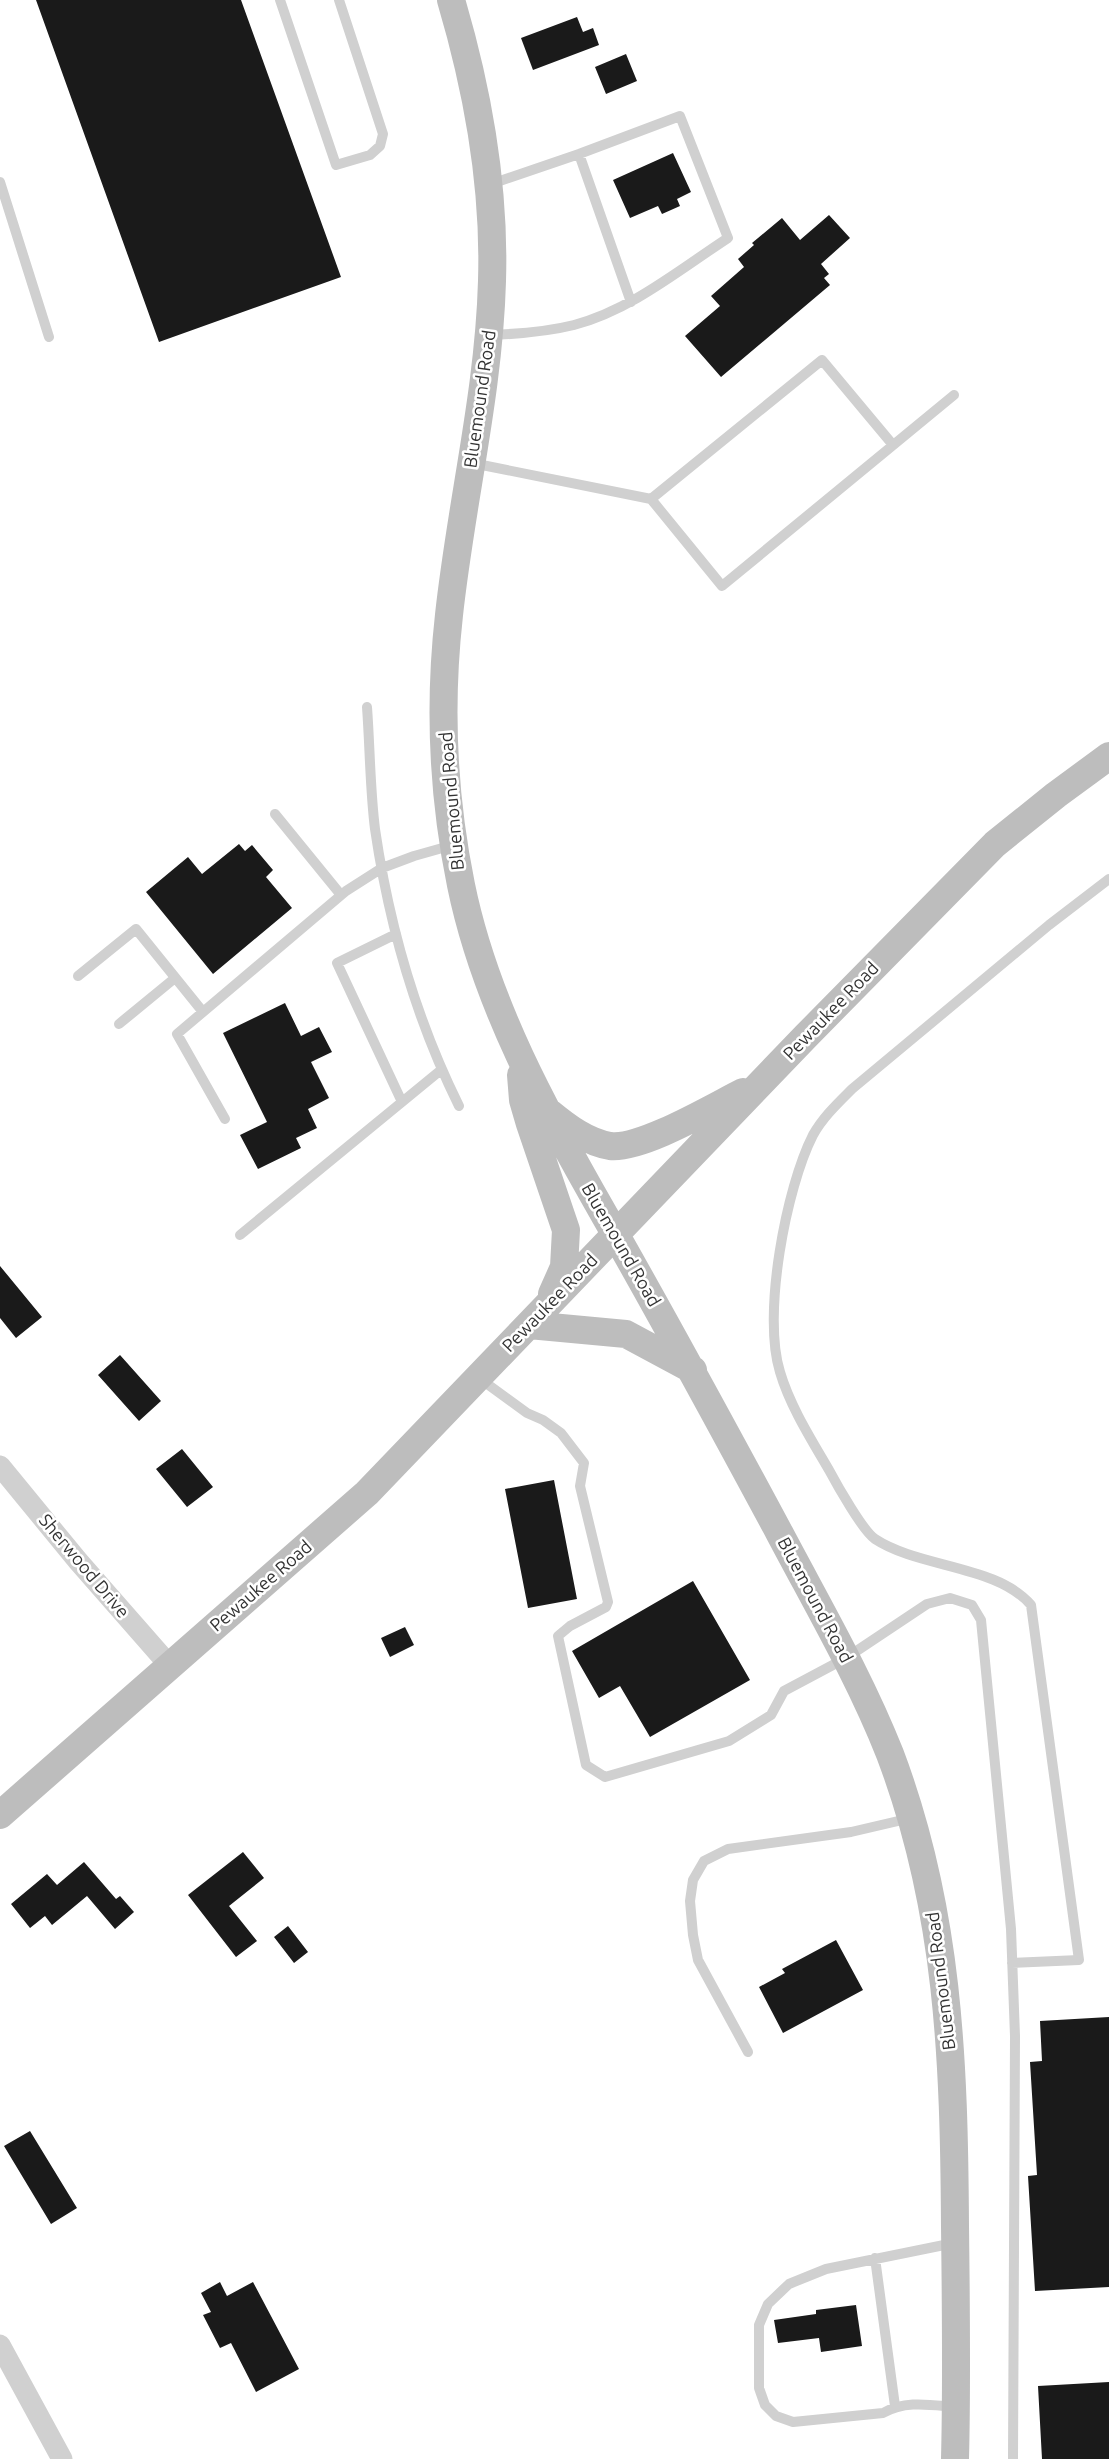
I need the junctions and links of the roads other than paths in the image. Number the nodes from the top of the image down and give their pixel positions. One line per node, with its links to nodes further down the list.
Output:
1 (280, 0): 2 (lane)
2 (340, 0)
3 (451, 0): 6 (main road, Bluemound Road)
4 (579, 154): 6 (lane); 7 (lane); 7 (lane)
5 (0, 182): 9 (lane)
6 (488, 185): 8 (main road, Bluemound Road)
7 (631, 302): 8 (lane)
8 (489, 335): 12 (main road, Bluemound Road)
9 (49, 337)
10 (954, 395): 11 (lane)
11 (893, 445): 13 (lane); 13 (lane)
12 (471, 462): 13 (lane); 17 (main road, Bluemound Road)
13 (651, 499)
14 (367, 707): 18 (lane)
15 (1109, 756): 28 (main road, Pewaukee Road)
16 (275, 814): 20 (lane)
17 (453, 845): 18 (lane); 26 (main road, Bluemound Road)
18 (382, 868): 20 (lane); 21 (lane)
19 (1109, 879): 43 (lane)
20 (341, 895): 24 (lane)
21 (396, 934): 27 (lane); 29 (lane)
22 (78, 976): 23 (lane)
23 (175, 978): 24 (lane); 25 (lane)
24 (203, 1012): 32 (lane)
25 (120, 1024)
26 (520, 1053): 31 (main road, Bluemound Road); 35 (main road)
27 (441, 1070): 29 (lane); 30 (lane)
28 (760, 1084): 31 (main road); 34 (main road, Pewaukee Road)
29 (402, 1102): 33 (lane)
30 (459, 1106)
31 (548, 1112): 34 (main road, Bluemound Road)
32 (224, 1119)
33 (240, 1235)
34 (616, 1235): 35 (main road, Pewaukee Road); 36 (main road, Bluemound Road)
35 (535, 1319): 36 (main road); 37 (main road, Pewaukee Road)
36 (692, 1370): 39 (main road, Bluemound Road)
37 (478, 1378): 39 (lane); 40 (main road, Pewaukee Road)
38 (0, 1466): 40 (street, Sherwood Drive)
39 (846, 1658): 42 (main road, Bluemound Road); 43 (lane)
40 (170, 1666): 41 (main road, Pewaukee Road)
41 (0, 1815)
42 (912, 1818): 44 (lane); 45 (main road, Bluemound Road)
43 (1012, 1963): 52 (lane)
44 (748, 2052)
45 (955, 2243): 46 (lane); 49 (main road, Bluemound Road)
46 (875, 2258): 48 (lane); 48 (lane)
47 (0, 2345): 50 (street)
48 (894, 2406): 49 (lane)
49 (956, 2407): 51 (main road, Bluemound Road)
50 (62, 2459)
51 (955, 2459)
52 (1013, 2459)

